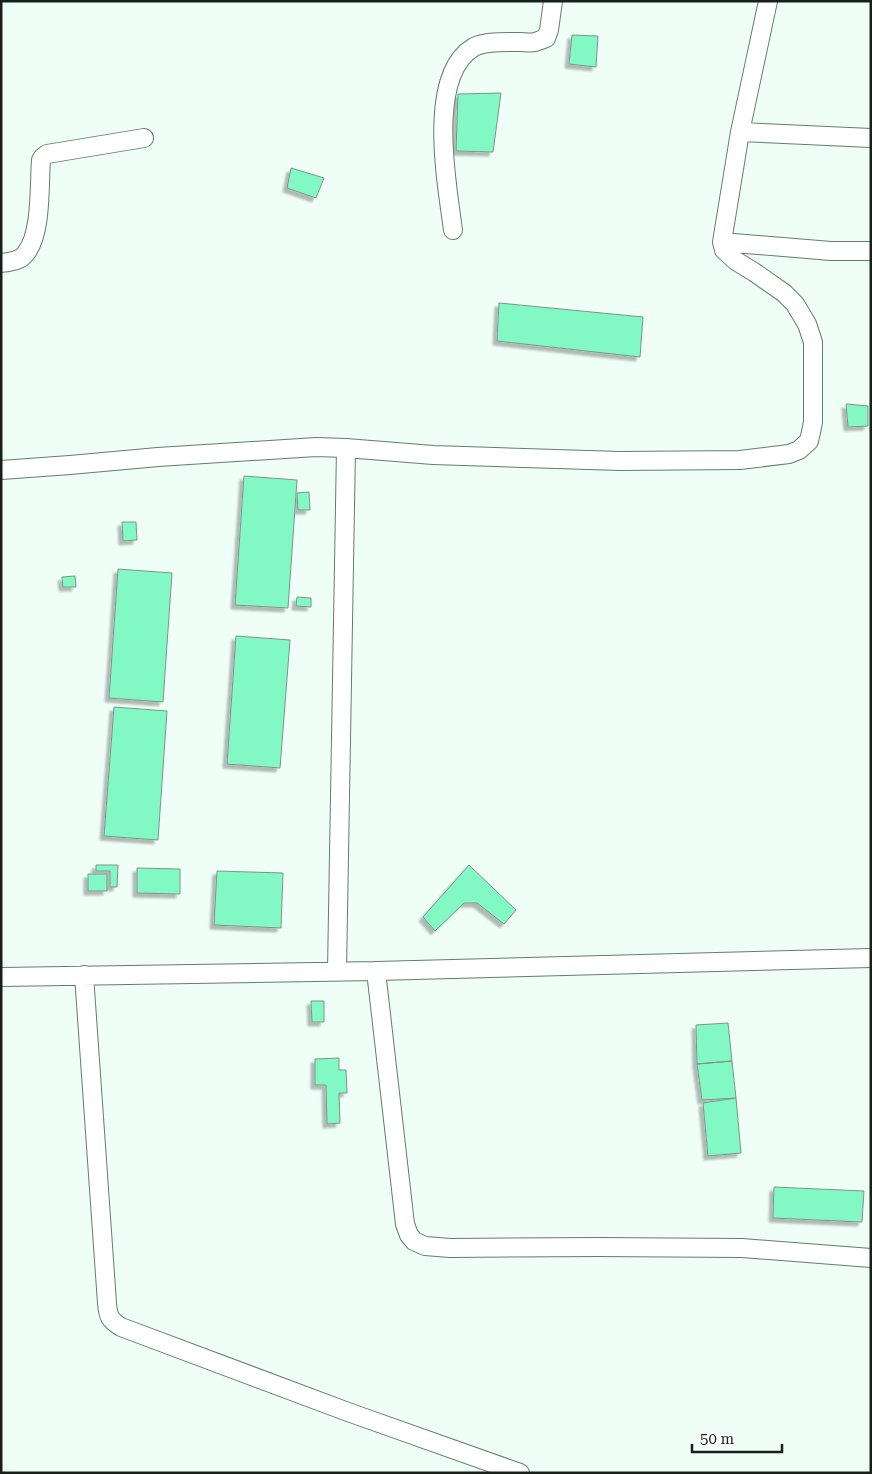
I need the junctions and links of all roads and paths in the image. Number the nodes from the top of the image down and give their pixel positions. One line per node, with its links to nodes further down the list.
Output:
1 (553, 1): 6 (street)
2 (768, 1): 3 (street)
3 (740, 132): 5 (street); 7 (street)
4 (144, 138): 9 (street)
5 (871, 138)
6 (453, 230)
7 (722, 242): 8 (street); 10 (street)
8 (871, 251)
9 (1, 263)
10 (346, 448): 11 (street); 14 (street)
11 (1, 470)
12 (871, 958): 13 (street)
13 (376, 970): 14 (street); 17 (street)
14 (337, 971): 15 (street)
15 (84, 976): 16 (street); 18 (street)
16 (1, 977)
17 (871, 1258)
18 (520, 1473)

